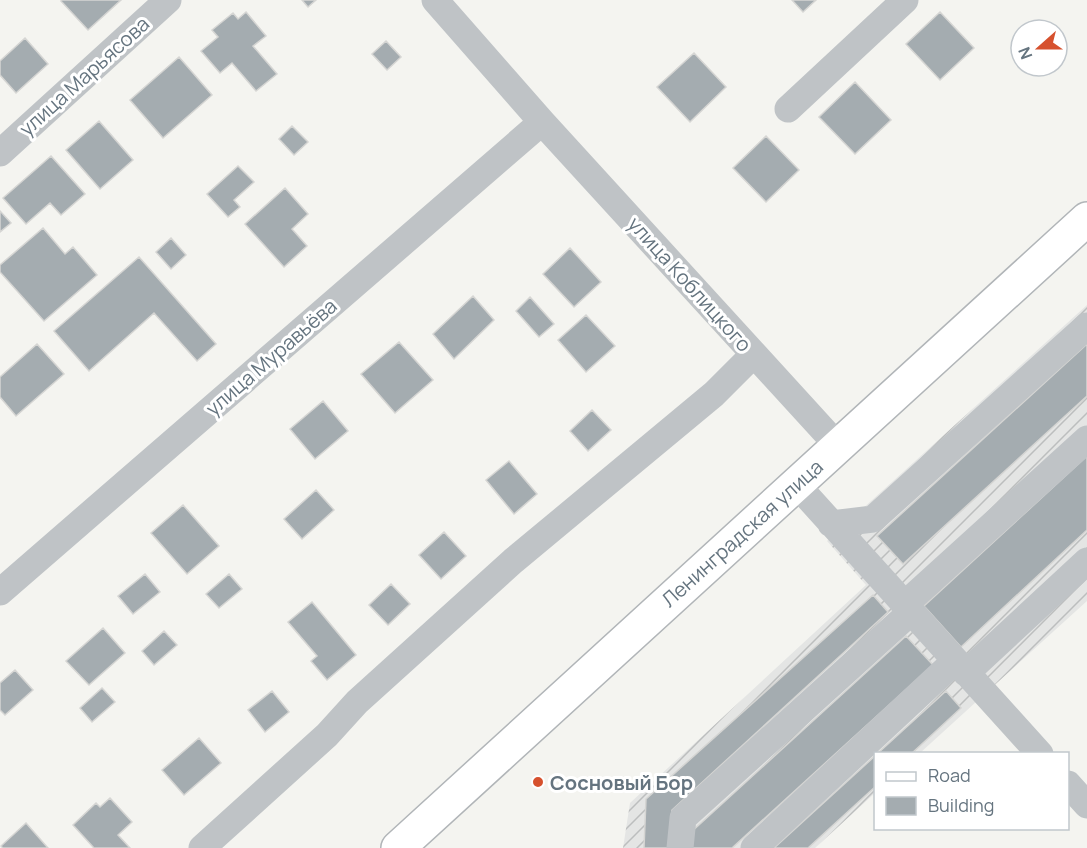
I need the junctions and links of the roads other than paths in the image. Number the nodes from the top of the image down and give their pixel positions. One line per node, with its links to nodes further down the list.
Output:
1 (168, 0): 6 (street, улица Марьясова)
2 (435, 0): 5 (street)
3 (905, 0): 4 (street)
4 (789, 109)
5 (542, 122): 9 (street, улица Коблицкого); 15 (street, улица Муравьёва)
6 (0, 153)
7 (1087, 219): 11 (main road, Ленинградская улица)
8 (1087, 326): 13 (street)
9 (754, 354): 11 (street, улица Коблицкого); 21 (street)
10 (1087, 439): 16 (street)
11 (838, 446): 12 (main road, Ленинградская улица)
12 (796, 484): 13 (street); 22 (main road, Ленинградская улица)
13 (831, 524): 16 (street)
14 (1087, 561): 17 (street)
15 (0, 592)
16 (907, 609): 17 (street); 23 (street)
17 (961, 667): 18 (street); 24 (street)
18 (1039, 752)
19 (1069, 785): 20 (street)
20 (1087, 805)
21 (202, 848)
22 (398, 848)
23 (680, 848)
24 (754, 848)

